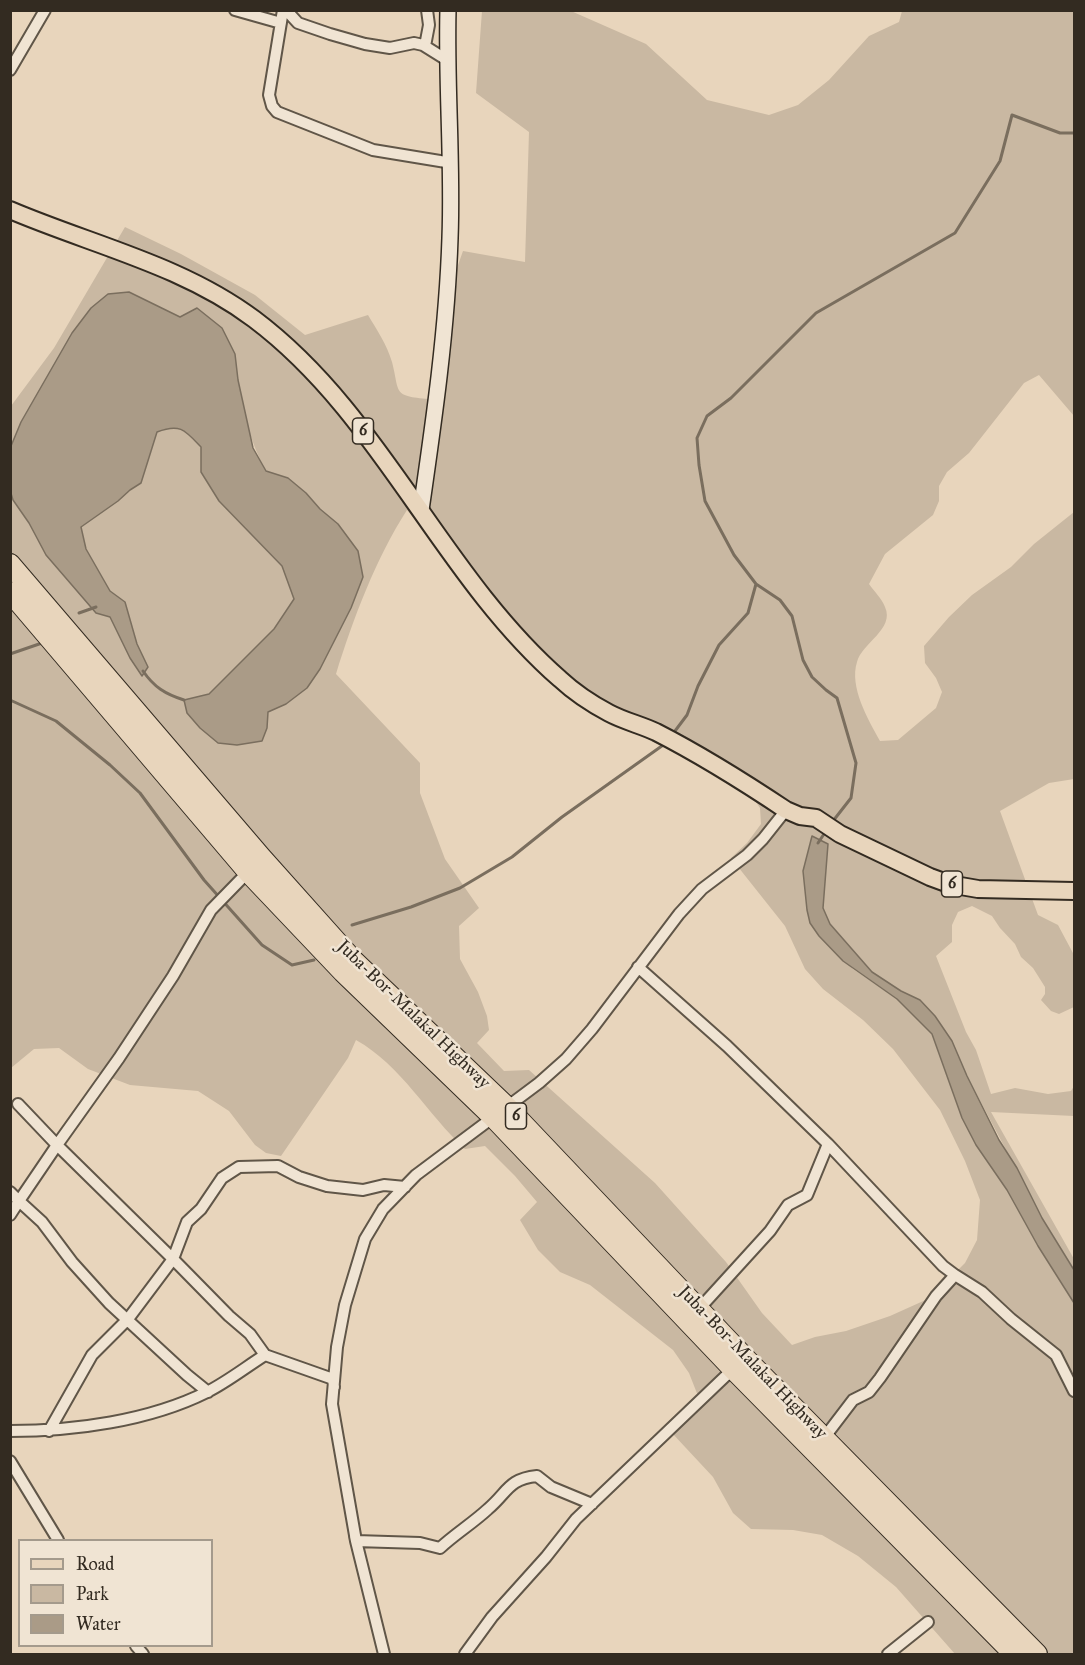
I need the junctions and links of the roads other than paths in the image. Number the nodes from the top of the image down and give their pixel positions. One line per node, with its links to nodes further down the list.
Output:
1 (45, 10): 9 (street)
2 (235, 10): 6 (street)
3 (284, 10): 6 (street); 7 (street)
4 (427, 10): 7 (street)
5 (448, 10): 8 (street)
6 (281, 23): 10 (street)
7 (425, 46): 8 (street)
8 (447, 60): 10 (street)
9 (10, 70)
10 (452, 164): 12 (street)
11 (10, 210): 12 (main road, 6)
12 (421, 510): 15 (main road, 6)
13 (10, 564): 20 (highway, Juba-Bor-Malakal Highway / 6)
14 (10, 592): 16 (highway, Juba-Bor-Malakal Highway / 6)
15 (786, 810): 17 (main road, 6); 18 (street)
16 (248, 872): 20 (highway, Juba-Bor-Malakal Highway / 6); 22 (street)
17 (1074, 891)
18 (638, 967): 20 (street); 21 (street)
19 (18, 1104): 22 (street)
20 (500, 1112): 23 (street); 29 (highway, Juba-Bor-Malakal Highway / 6); 32 (highway, Juba-Bor-Malakal Highway / 6)
21 (828, 1144): 28 (street); 29 (street)
22 (57, 1145): 25 (street); 27 (street)
23 (405, 1187): 27 (street); 41 (street)
24 (10, 1192): 25 (street)
25 (19, 1201): 26 (street); 30 (street)
26 (10, 1215)
27 (173, 1259): 30 (street); 31 (street)
28 (955, 1275): 33 (street); 37 (street)
29 (699, 1309): 37 (highway, Juba-Bor-Malakal Highway / 6)
30 (128, 1319): 34 (street); 36 (street)
31 (265, 1355): 34 (street); 41 (street)
32 (733, 1370): 39 (street); 46 (highway, Juba-Bor-Malakal Highway / 6)
33 (1074, 1391)
34 (208, 1392): 36 (street)
35 (10, 1431): 36 (street)
36 (50, 1431)
37 (824, 1438): 47 (highway, Juba-Bor-Malakal Highway / 6)
38 (10, 1461): 40 (street)
39 (592, 1504): 41 (street); 44 (street)
40 (57, 1539)
41 (356, 1541): 43 (street)
42 (928, 1622): 45 (street)
43 (384, 1654)
44 (465, 1654)
45 (888, 1654)
46 (1014, 1654)
47 (1037, 1654)

